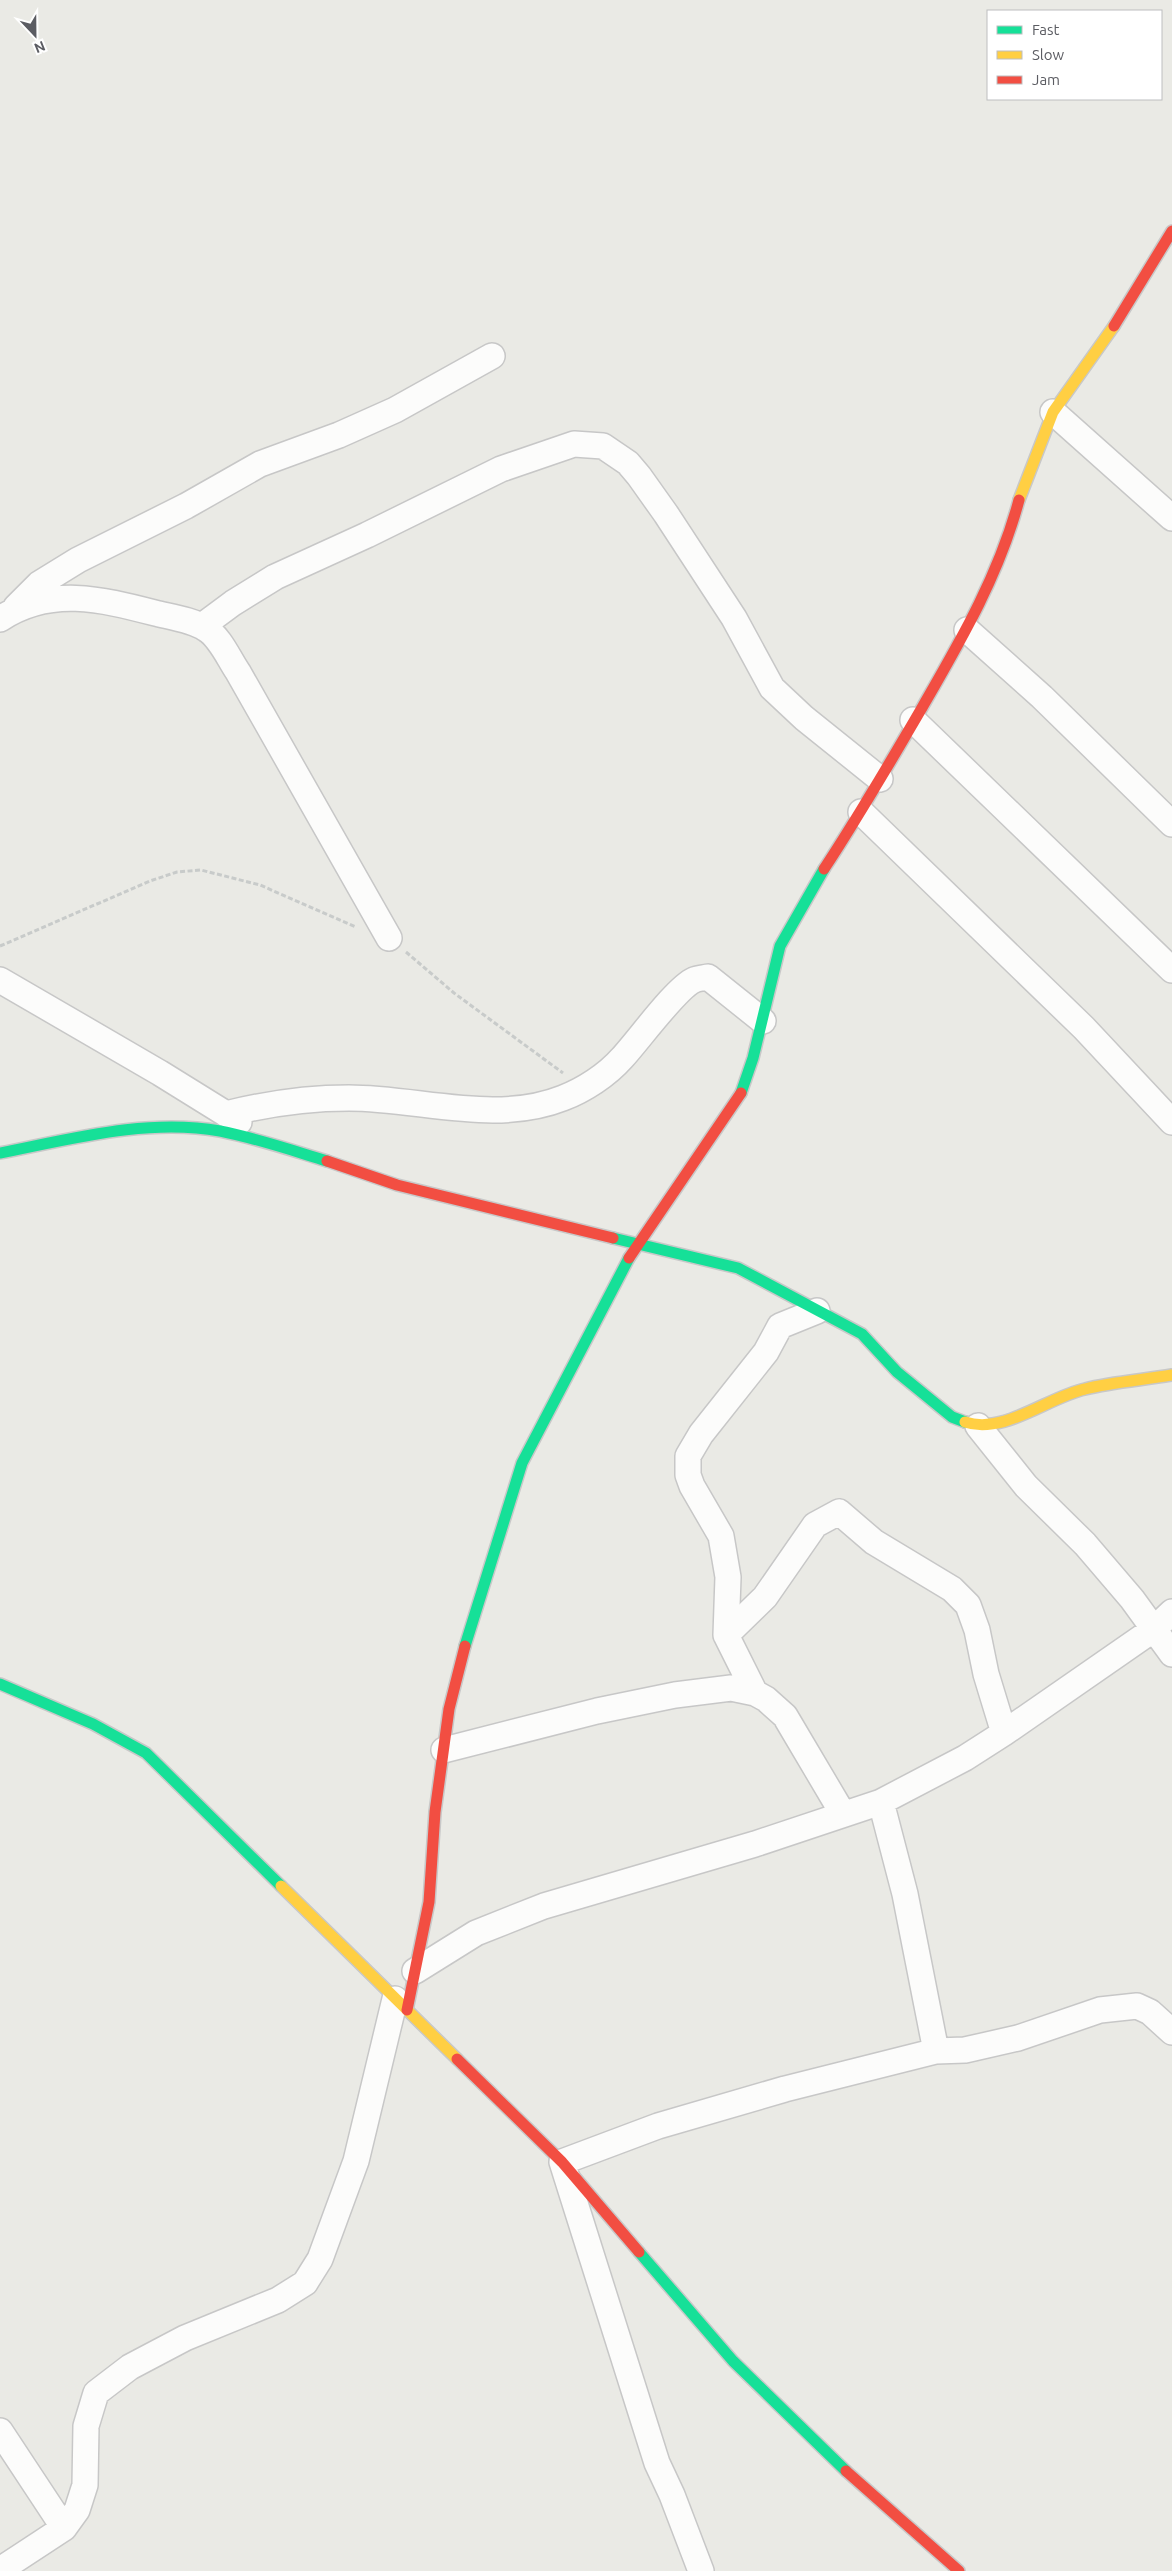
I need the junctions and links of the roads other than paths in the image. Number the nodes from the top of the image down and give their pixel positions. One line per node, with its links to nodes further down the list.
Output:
1 (1172, 231): 3 (street)
2 (492, 356): 5 (street)
3 (1053, 412): 4 (street); 7 (street)
4 (1172, 518)
5 (6, 615): 6 (street)
6 (202, 626): 9 (street); 12 (street)
7 (967, 630): 8 (street); 11 (street)
8 (913, 720): 9 (street); 13 (street)
9 (880, 779): 10 (street)
10 (861, 812): 15 (street); 17 (street)
11 (1172, 824)
12 (389, 938)
13 (1172, 970)
14 (0, 980): 16 (street)
15 (762, 1021): 16 (street); 20 (street)
16 (226, 1114): 18 (street)
17 (1172, 1122)
18 (275, 1144): 19 (street); 20 (street)
19 (0, 1153)
20 (636, 1245): 21 (street); 31 (street)
21 (817, 1311): 23 (street); 26 (street)
22 (1172, 1375): 23 (street)
23 (978, 1426): 25 (street)
24 (1172, 1612): 25 (street)
25 (1154, 1629): 27 (street); 30 (street)
26 (726, 1635): 29 (street); 30 (street)
27 (1172, 1654)
28 (0, 1684): 35 (street)
29 (754, 1693): 31 (street); 33 (street)
30 (1004, 1733): 32 (street)
31 (444, 1750): 34 (street)
32 (882, 1802): 33 (street); 38 (street)
33 (842, 1814): 34 (street)
34 (416, 1971): 35 (street)
35 (401, 2005): 39 (street); 41 (street)
36 (1161, 2011): 37 (street); 38 (street)
37 (1172, 2032)
38 (936, 2050): 39 (street)
39 (562, 2162): 43 (street); 44 (street)
40 (1, 2435): 41 (street)
41 (64, 2528): 42 (street)
42 (0, 2570)
43 (701, 2571)
44 (959, 2571)

